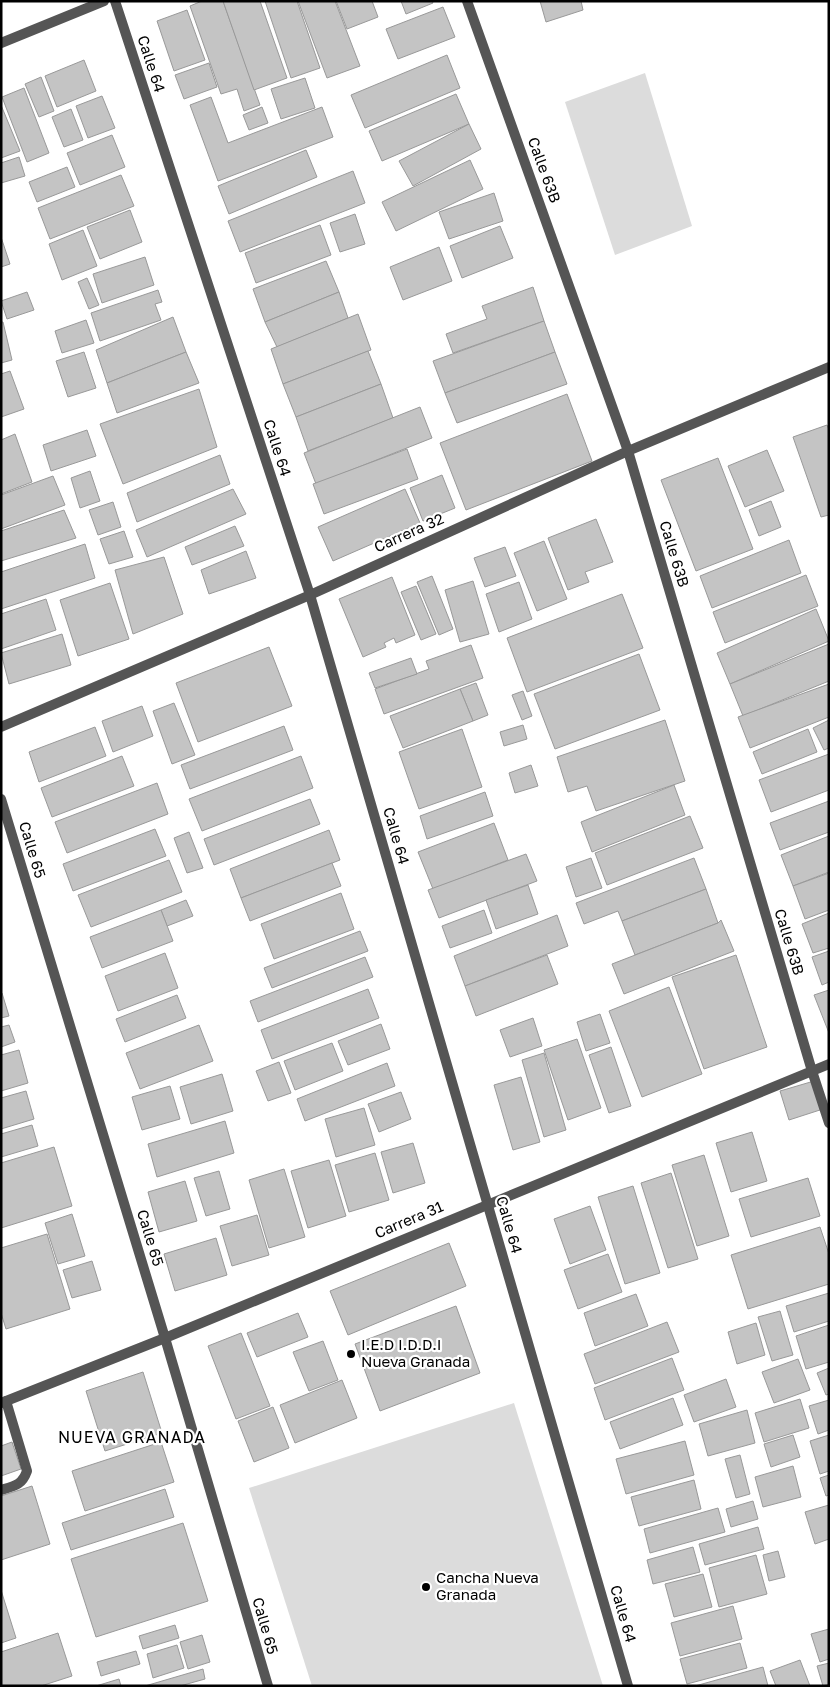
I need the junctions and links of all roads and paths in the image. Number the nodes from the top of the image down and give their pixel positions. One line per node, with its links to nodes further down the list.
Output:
1 (104, 1): 4 (street)
2 (115, 1): 7 (street, Calle 64)
3 (468, 1): 6 (street, Calle 63B)
4 (1, 43)
5 (829, 367): 6 (street, Carrera 32)
6 (628, 451): 7 (street, Carrera 32); 11 (street, Calle 63B)
7 (310, 595): 8 (street, Carrera 32); 13 (street, Calle 64)
8 (1, 728)
9 (1, 799): 14 (street, Calle 65)
10 (829, 1064): 11 (street, Carrera 31)
11 (812, 1072): 12 (street, Calle 63B); 13 (street, Carrera 31)
12 (829, 1123)
13 (487, 1204): 14 (street, Carrera 31); 18 (street, Calle 64)
14 (165, 1338): 15 (street, Carrera 31); 17 (street, Calle 65)
15 (4, 1402): 16 (street)
16 (1, 1490)
17 (268, 1686)
18 (628, 1686)

